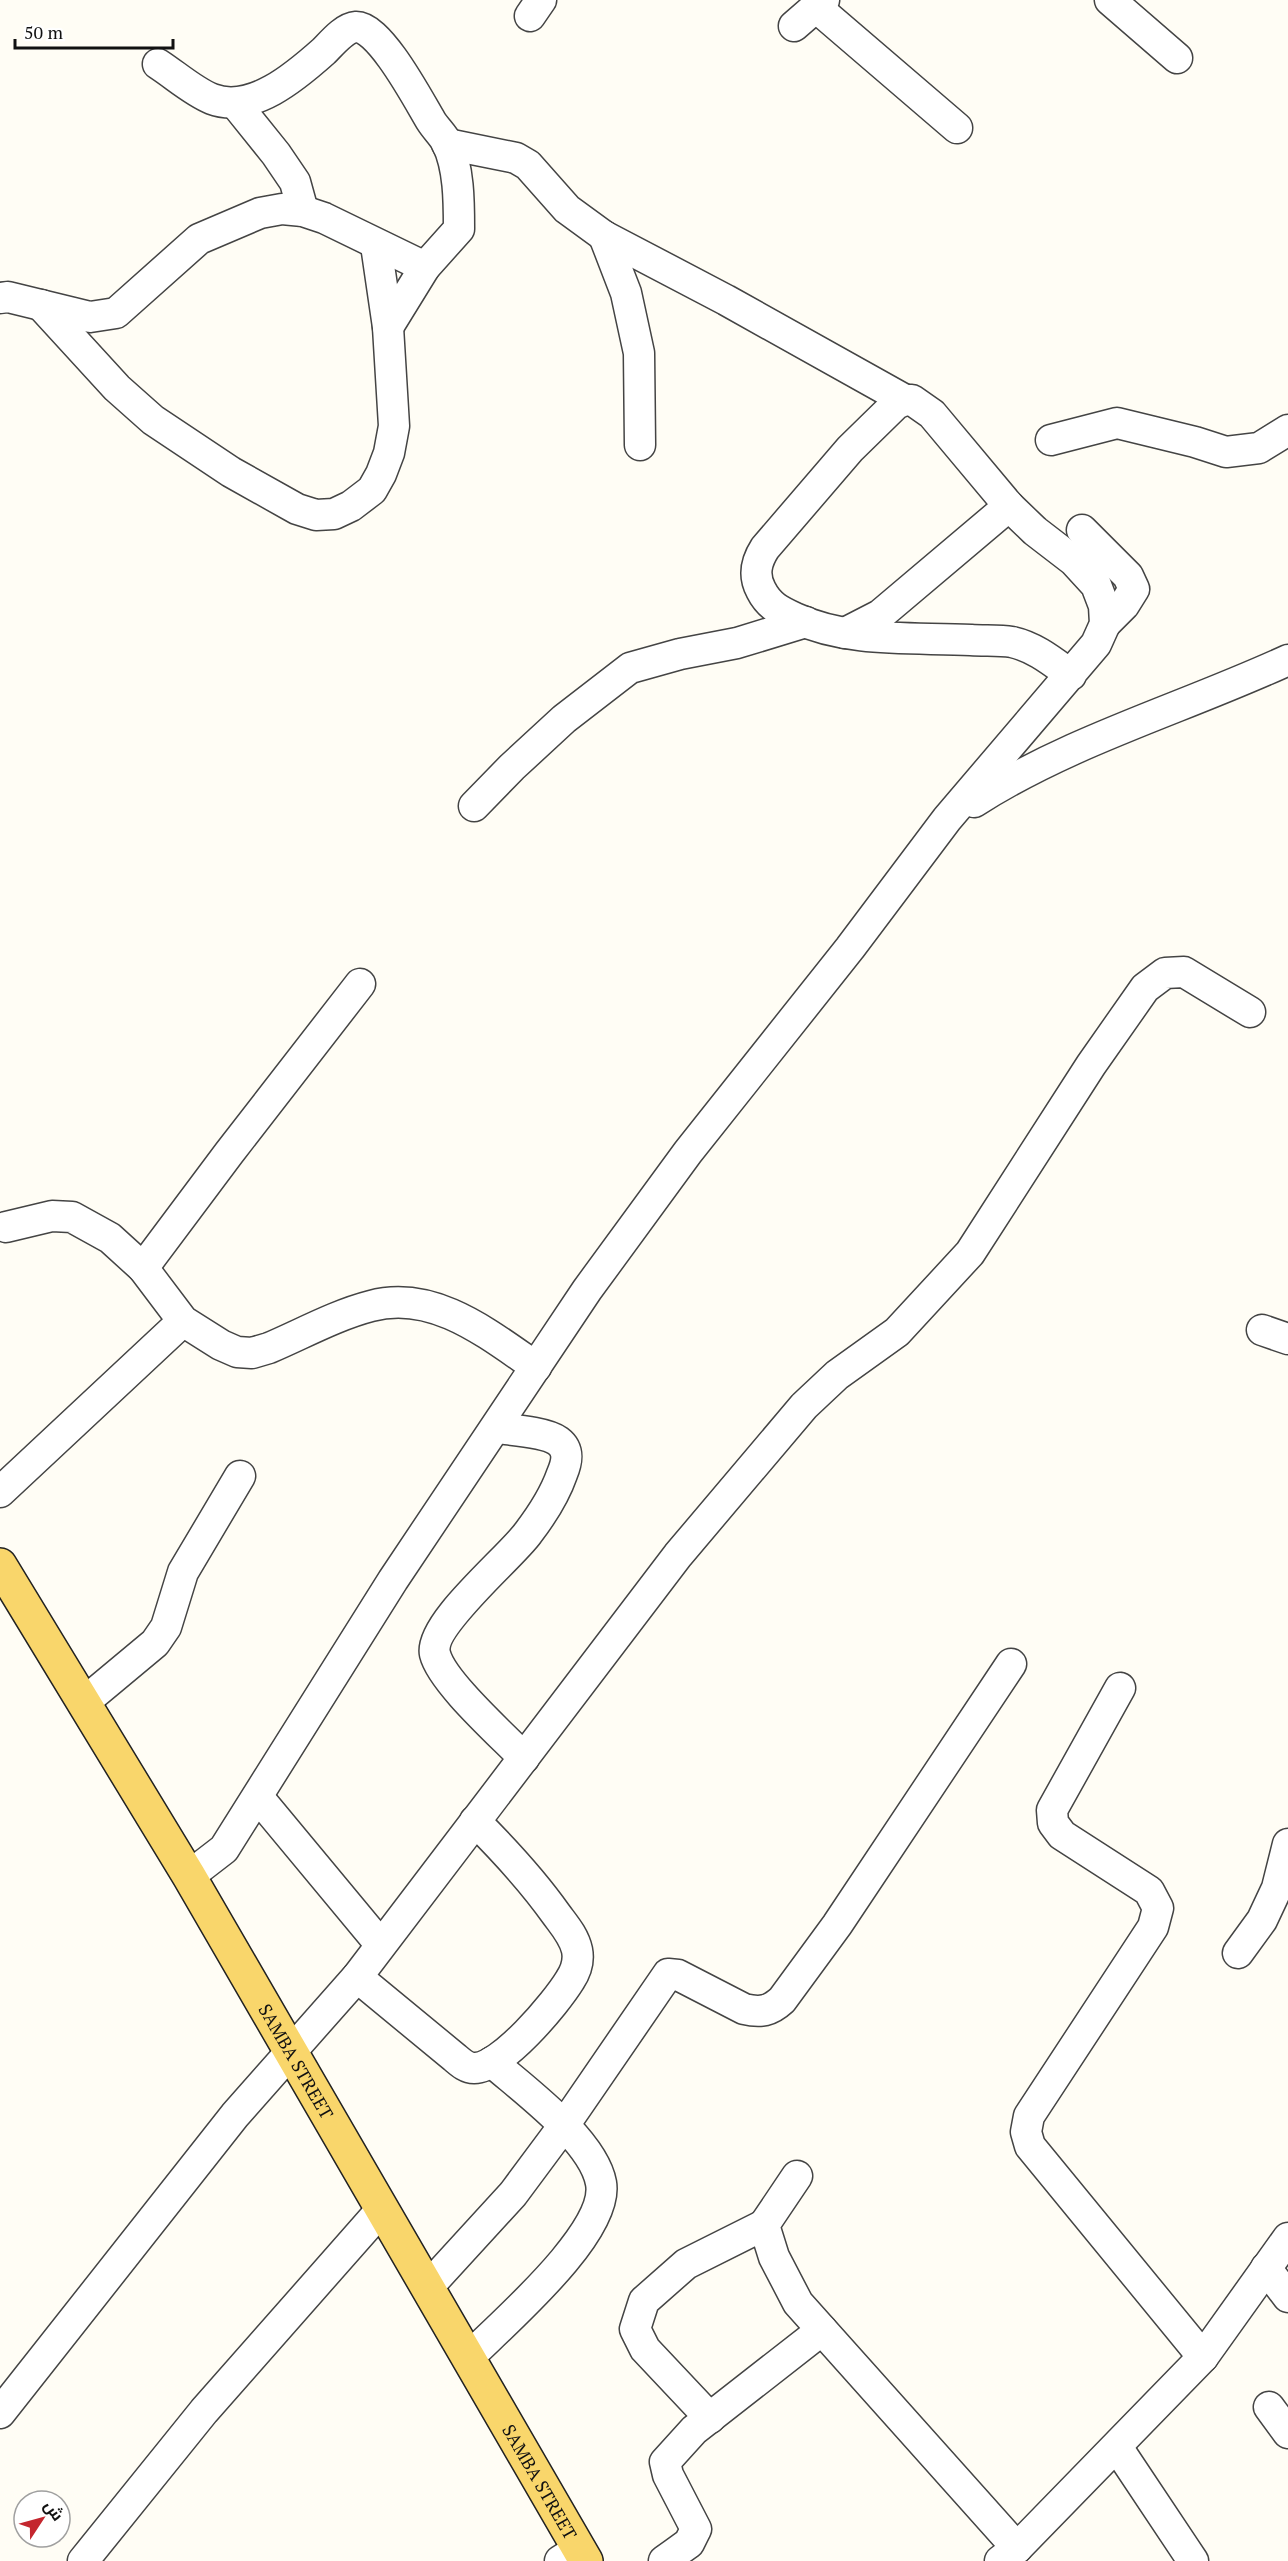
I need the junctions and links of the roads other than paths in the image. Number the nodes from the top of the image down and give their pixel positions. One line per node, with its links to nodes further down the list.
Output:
1 (1110, 0): 3 (street)
2 (811, 11): 6 (street)
3 (1177, 58)
4 (158, 64): 5 (street)
5 (235, 103): 7 (street); 8 (street)
6 (957, 128)
7 (447, 144): 9 (street); 11 (street)
8 (303, 210): 10 (street); 13 (street)
9 (604, 236): 15 (street); 18 (street)
10 (376, 245): 11 (street); 14 (street)
11 (425, 267): 14 (street)
12 (0, 298): 13 (street)
13 (41, 305): 14 (street)
14 (388, 327)
15 (904, 400): 19 (street); 21 (street)
16 (1288, 430): 17 (street)
17 (1050, 440)
18 (640, 445)
19 (1009, 506): 22 (street); 23 (street)
20 (1082, 530): 22 (street)
21 (806, 622): 23 (street); 26 (street)
22 (1105, 624): 25 (street)
23 (845, 633): 25 (street)
24 (1288, 660): 27 (street)
25 (1071, 675): 27 (street)
26 (474, 806)
27 (947, 819): 33 (street)
28 (360, 984): 31 (street)
29 (1250, 1012): 41 (street)
30 (6, 1227): 31 (street)
31 (143, 1268): 32 (street)
32 (183, 1321): 33 (street); 36 (street)
33 (536, 1367): 34 (street)
34 (496, 1428): 41 (street); 42 (street)
35 (240, 1476): 40 (street)
36 (0, 1492)
37 (1, 1569): 40 (main road, SAMBA STREET)
38 (1011, 1664): 52 (street)
39 (1120, 1688): 61 (street)
40 (83, 1702): 45 (main road, SAMBA STREET)
41 (524, 1758): 43 (street)
42 (258, 1797): 45 (street); 47 (street)
43 (475, 1821): 47 (street); 51 (street)
44 (1288, 1844): 46 (street)
45 (189, 1876): 50 (main road, SAMBA STREET)
46 (1282, 1892): 48 (street)
47 (380, 1944): 49 (street)
48 (1238, 1953)
49 (357, 1977): 50 (street); 51 (street)
50 (291, 2051): 54 (main road, SAMBA STREET); 64 (street)
51 (492, 2062): 52 (street)
52 (565, 2124): 58 (street); 62 (street)
53 (797, 2176): 55 (street)
54 (381, 2209): 58 (main road, SAMBA STREET); 70 (street)
55 (764, 2225): 60 (street); 65 (street)
56 (1288, 2238): 57 (street)
57 (1266, 2268): 59 (street); 61 (street)
58 (427, 2288): 62 (main road, SAMBA STREET)
59 (1288, 2297)
60 (822, 2330): 65 (street); 68 (street)
61 (1203, 2357): 67 (street)
62 (468, 2358): 69 (main road, SAMBA STREET)
63 (1269, 2408): 66 (street)
64 (0, 2413)
65 (710, 2418): 71 (street)
66 (1288, 2433)
67 (1117, 2447): 68 (street); 72 (street)
68 (1009, 2554)
69 (575, 2557)
70 (83, 2561)
71 (664, 2561)
72 (1193, 2561)

